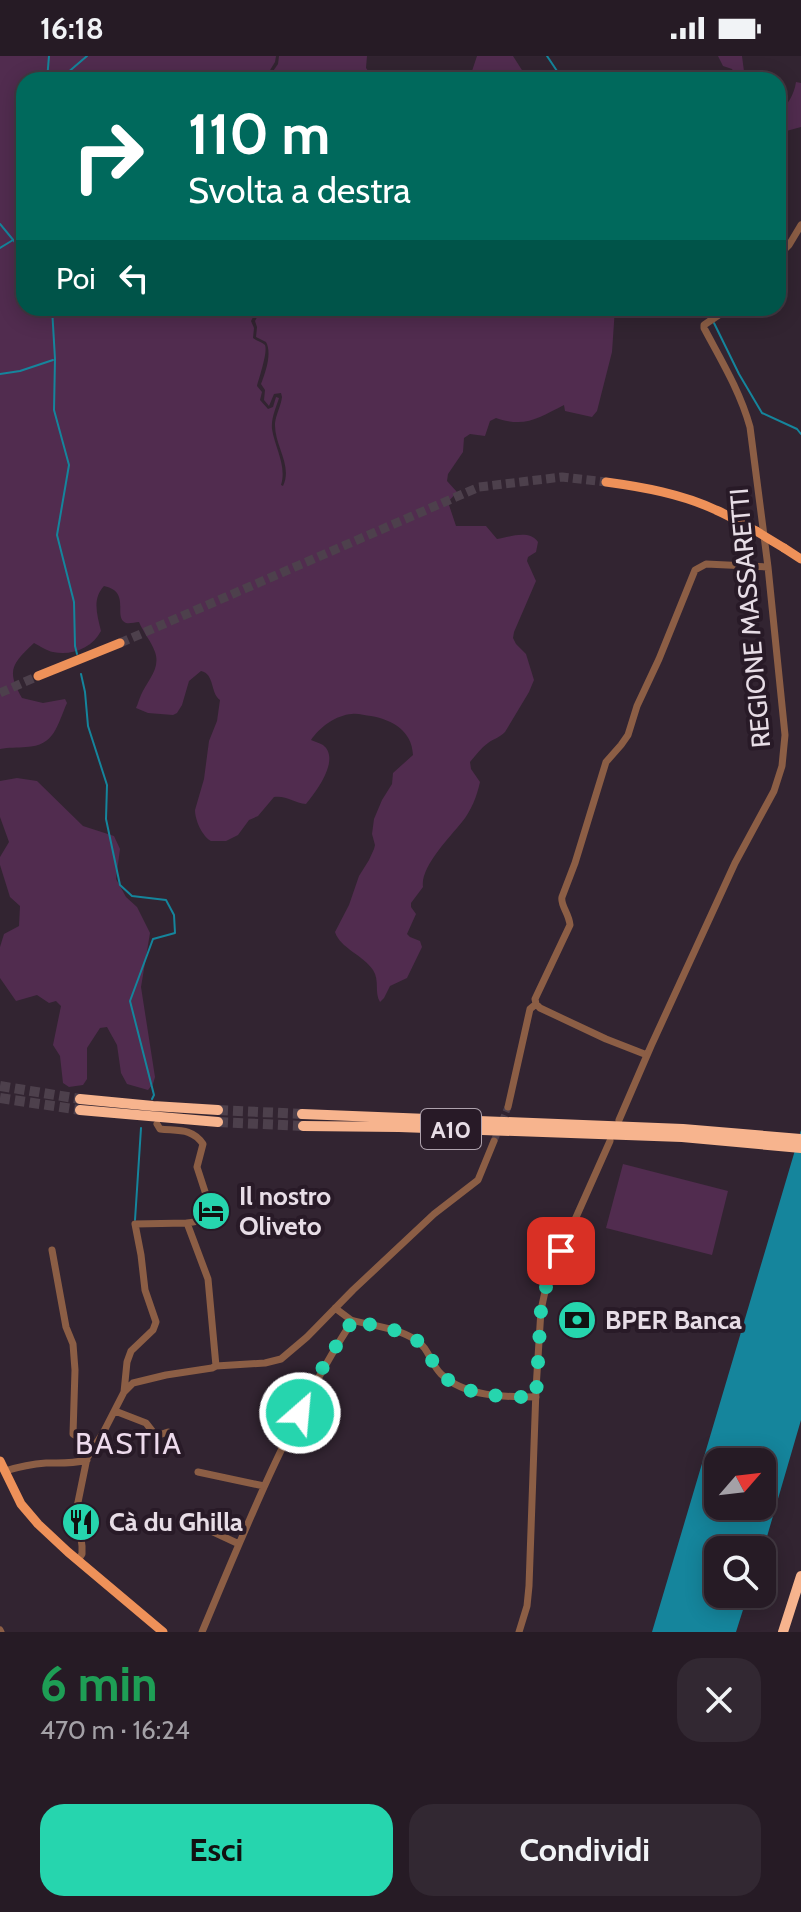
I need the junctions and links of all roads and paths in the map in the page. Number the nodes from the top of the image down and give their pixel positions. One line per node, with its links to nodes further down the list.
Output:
1 (801, 225): 2 (street)
2 (786, 248)
3 (718, 316): 6 (street, REGIONE MASSARETTI)
4 (606, 482): 5 (main road, bridge)
5 (801, 559)
6 (768, 567): 9 (street); 10 (street, REGIONE MASSARETTI)
7 (120, 643): 8 (main road)
8 (38, 676)
9 (536, 1004): 10 (street); 12 (street)
10 (647, 1055): 15 (street, REGIONE MASSARETTI)
11 (80, 1104): 14 (highway)
12 (508, 1107)
13 (302, 1114): 18 (highway, A10)
14 (218, 1116)
15 (619, 1120)
16 (157, 1124): 23 (street)
17 (303, 1126): 18 (highway, A10)
18 (682, 1133): 19 (highway, A10); 22 (highway, A10)
19 (801, 1139)
20 (494, 1141): 25 (street)
21 (610, 1141): 29 (street)
22 (801, 1148)
23 (187, 1223): 27 (street); 28 (street)
24 (52, 1250): 32 (street)
25 (335, 1308): 26 (street); 27 (street)
26 (351, 1320): 29 (street); 36 (street)
27 (216, 1366): 28 (street)
28 (124, 1392): 30 (street)
29 (536, 1397): 43 (street)
30 (115, 1411): 31 (street); 32 (street)
31 (168, 1432)
32 (94, 1447): 33 (street)
33 (87, 1460): 34 (street); 39 (street)
34 (2, 1466): 39 (main road)
35 (198, 1472): 36 (street)
36 (264, 1486): 38 (street)
37 (194, 1523): 38 (street)
38 (239, 1544): 42 (street)
39 (78, 1560): 41 (main road)
40 (801, 1576): 44 (highway)
41 (163, 1632)
42 (202, 1632)
43 (519, 1632)
44 (783, 1632)

